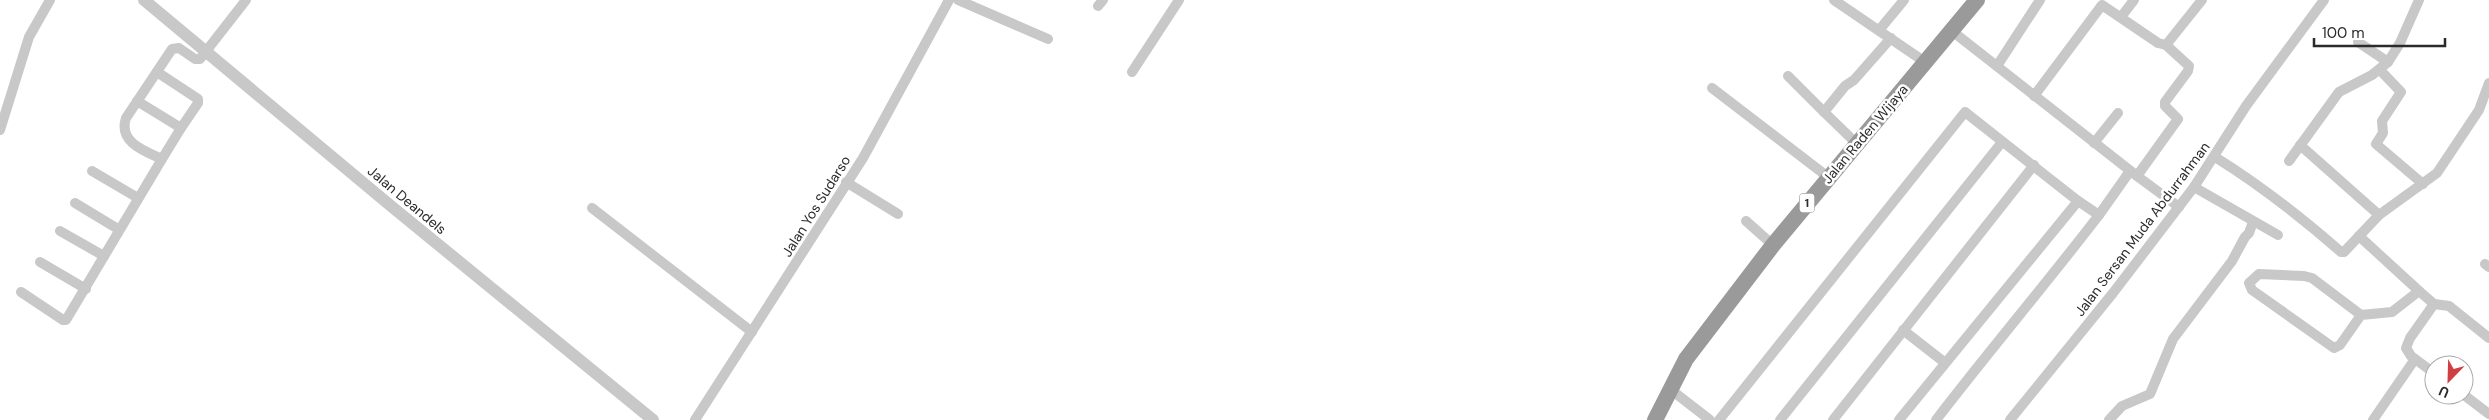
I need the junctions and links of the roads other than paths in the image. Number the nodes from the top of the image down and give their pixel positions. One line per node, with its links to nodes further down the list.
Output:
1 (50, 0): 39 (street)
2 (144, 0): 24 (street, Jalan Deandels)
3 (246, 0): 24 (street)
4 (949, 0): 51 (street, Jalan Yos Sudarso)
5 (958, 0): 21 (street)
6 (1179, 0): 30 (street)
7 (1834, 0): 15 (street)
8 (1904, 0): 18 (street)
9 (1977, 0): 19 (highway, Jalan Raden Wijaya / 1)
10 (2040, 0): 27 (street)
11 (2134, 0): 17 (street)
12 (2202, 0): 23 (street)
13 (2324, 0): 44 (street, Jalan Sersan Muda Abdurrahman)
14 (2419, 0): 26 (street)
15 (1847, 3): 18 (street)
16 (2098, 3): 17 (street); 34 (street)
17 (2121, 17): 23 (street)
18 (1880, 29): 20 (street)
19 (1952, 31): 25 (highway, Jalan Raden Wijaya / 1); 27 (street)
20 (1891, 38): 25 (street); 36 (street)
21 (1048, 39)
22 (2358, 42): 26 (street)
23 (2166, 46): 49 (street)
24 (207, 53): 29 (street); 85 (street, Jalan Deandels)
25 (1925, 62): 42 (highway, Jalan Raden Wijaya / 1)
26 (2388, 62): 28 (street)
27 (1997, 66): 34 (street)
28 (2380, 70): 43 (street); 52 (street)
29 (157, 72): 35 (street); 38 (street)
30 (1132, 72)
31 (1788, 76): 36 (street)
32 (2489, 83): 52 (street)
33 (1712, 88): 50 (street)
34 (2034, 96): 41 (street)
35 (137, 101): 38 (street); 45 (street)
36 (1824, 112): 42 (street)
37 (2118, 113): 41 (street)
38 (181, 128): 45 (street)
39 (0, 130)
40 (2002, 142): 47 (street); 89 (street); 90 (street)
41 (2094, 143): 49 (street)
42 (1857, 144): 50 (highway, Jalan Raden Wijaya / 1)
43 (2300, 145): 46 (street); 61 (street)
44 (2215, 157): 53 (street, Jalan Sersan Muda Abdurrahman); 67 (street)
45 (162, 159): 54 (street)
46 (2289, 161)
47 (2034, 166): 55 (street); 76 (street)
48 (92, 171): 54 (street)
49 (2134, 174): 57 (street); 60 (street)
50 (1828, 177): 68 (highway, Jalan Raden Wijaya / 1)
51 (846, 182): 59 (street); 77 (street, Jalan Yos Sudarso)
52 (2423, 184): 61 (street)
53 (2194, 187): 57 (street, Jalan Sersan Muda Abdurrahman); 63 (street)
54 (138, 198): 64 (street)
55 (2078, 200): 60 (street); 80 (street)
56 (75, 203): 64 (street)
57 (2179, 207): 94 (street, Jalan Sersan Muda Abdurrahman)
58 (592, 208): 77 (street)
59 (898, 214)
60 (2099, 215): 93 (street)
61 (2379, 215): 67 (street)
62 (1746, 221): 68 (street)
63 (2254, 222): 66 (street); 95 (street)
64 (118, 229): 69 (street)
65 (60, 232): 69 (street)
66 (2278, 235)
67 (2361, 238): 72 (street)
68 (1773, 245): 82 (highway, Jalan Raden Wijaya / 1)
69 (104, 256): 71 (street)
70 (40, 262): 71 (street)
71 (86, 289): 73 (street)
72 (2419, 291): 74 (street); 75 (street)
73 (21, 292)
74 (2434, 304): 78 (street); 79 (street)
75 (2361, 315): 75 (street)
76 (1903, 330): 80 (street); 91 (street)
77 (752, 332): 86 (street, Jalan Yos Sudarso)
78 (2489, 338)
79 (2415, 358): 81 (street); 96 (street)
80 (1944, 362): 92 (street)
81 (2424, 365)
82 (1670, 389): 87 (highway, Jalan Raden Wijaya / 1); 88 (street)
83 (2474, 403): 84 (street)
84 (2489, 414)
85 (653, 420)
86 (695, 420)
87 (1655, 420)
88 (1710, 420)
89 (1719, 420)
90 (1780, 420)
91 (1833, 420)
92 (1899, 420)
93 (1936, 420)
94 (2010, 420)
95 (2110, 420)
96 (2372, 420)

